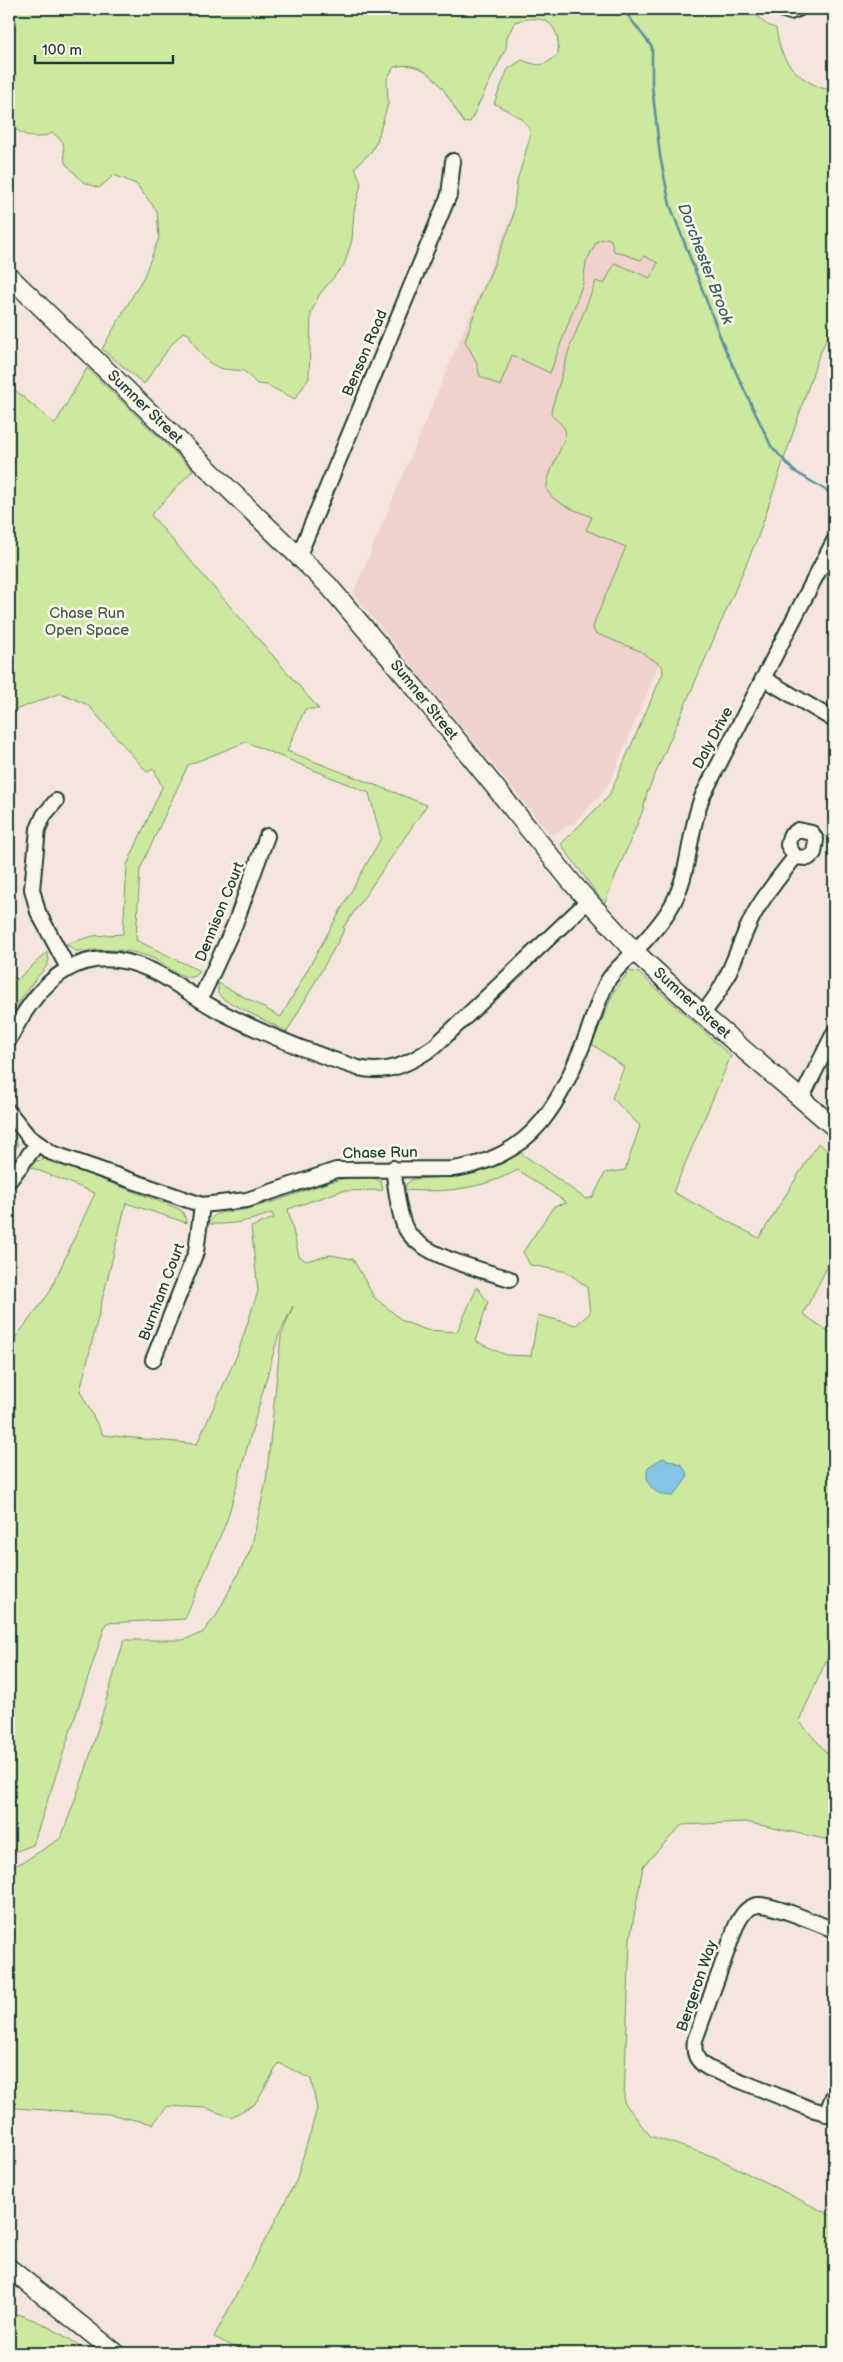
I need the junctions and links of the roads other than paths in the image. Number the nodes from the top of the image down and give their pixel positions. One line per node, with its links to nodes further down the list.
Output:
1 (781, 9): 2 (street)
2 (798, 9)
3 (453, 162): 6 (street, Benson Road)
4 (9, 276): 6 (main road, Sumner Street)
5 (834, 541): 7 (street, Daly Drive)
6 (299, 555): 12 (main road, Sumner Street)
7 (763, 678): 8 (street); 13 (street, Daly Drive)
8 (834, 720)
9 (56, 801): 14 (street)
10 (267, 836): 15 (street, Dennison Court)
11 (795, 857): 16 (street)
12 (588, 901): 13 (main road, Sumner Street); 15 (street)
13 (635, 952): 16 (main road, Sumner Street); 23 (street, Chase Run)
14 (68, 968): 15 (street); 18 (street)
15 (200, 1000)
16 (702, 1014): 19 (main road, Sumner Street)
17 (834, 1033): 19 (street)
18 (9, 1040)
19 (801, 1099): 21 (main road, Sumner Street)
20 (9, 1112): 22 (street, Chase Run)
21 (834, 1127)
22 (37, 1144): 24 (street); 25 (street, Chase Run)
23 (393, 1168): 25 (street, Chase Run); 26 (street)
24 (9, 1181)
25 (202, 1205): 27 (street, Burnham Court)
26 (510, 1279)
27 (153, 1360)
28 (834, 1930): 30 (street, Bergeron Way)
29 (834, 2094): 30 (street, Bergeron Way)
30 (830, 2114)
31 (9, 2268): 32 (main road)
32 (116, 2353)

